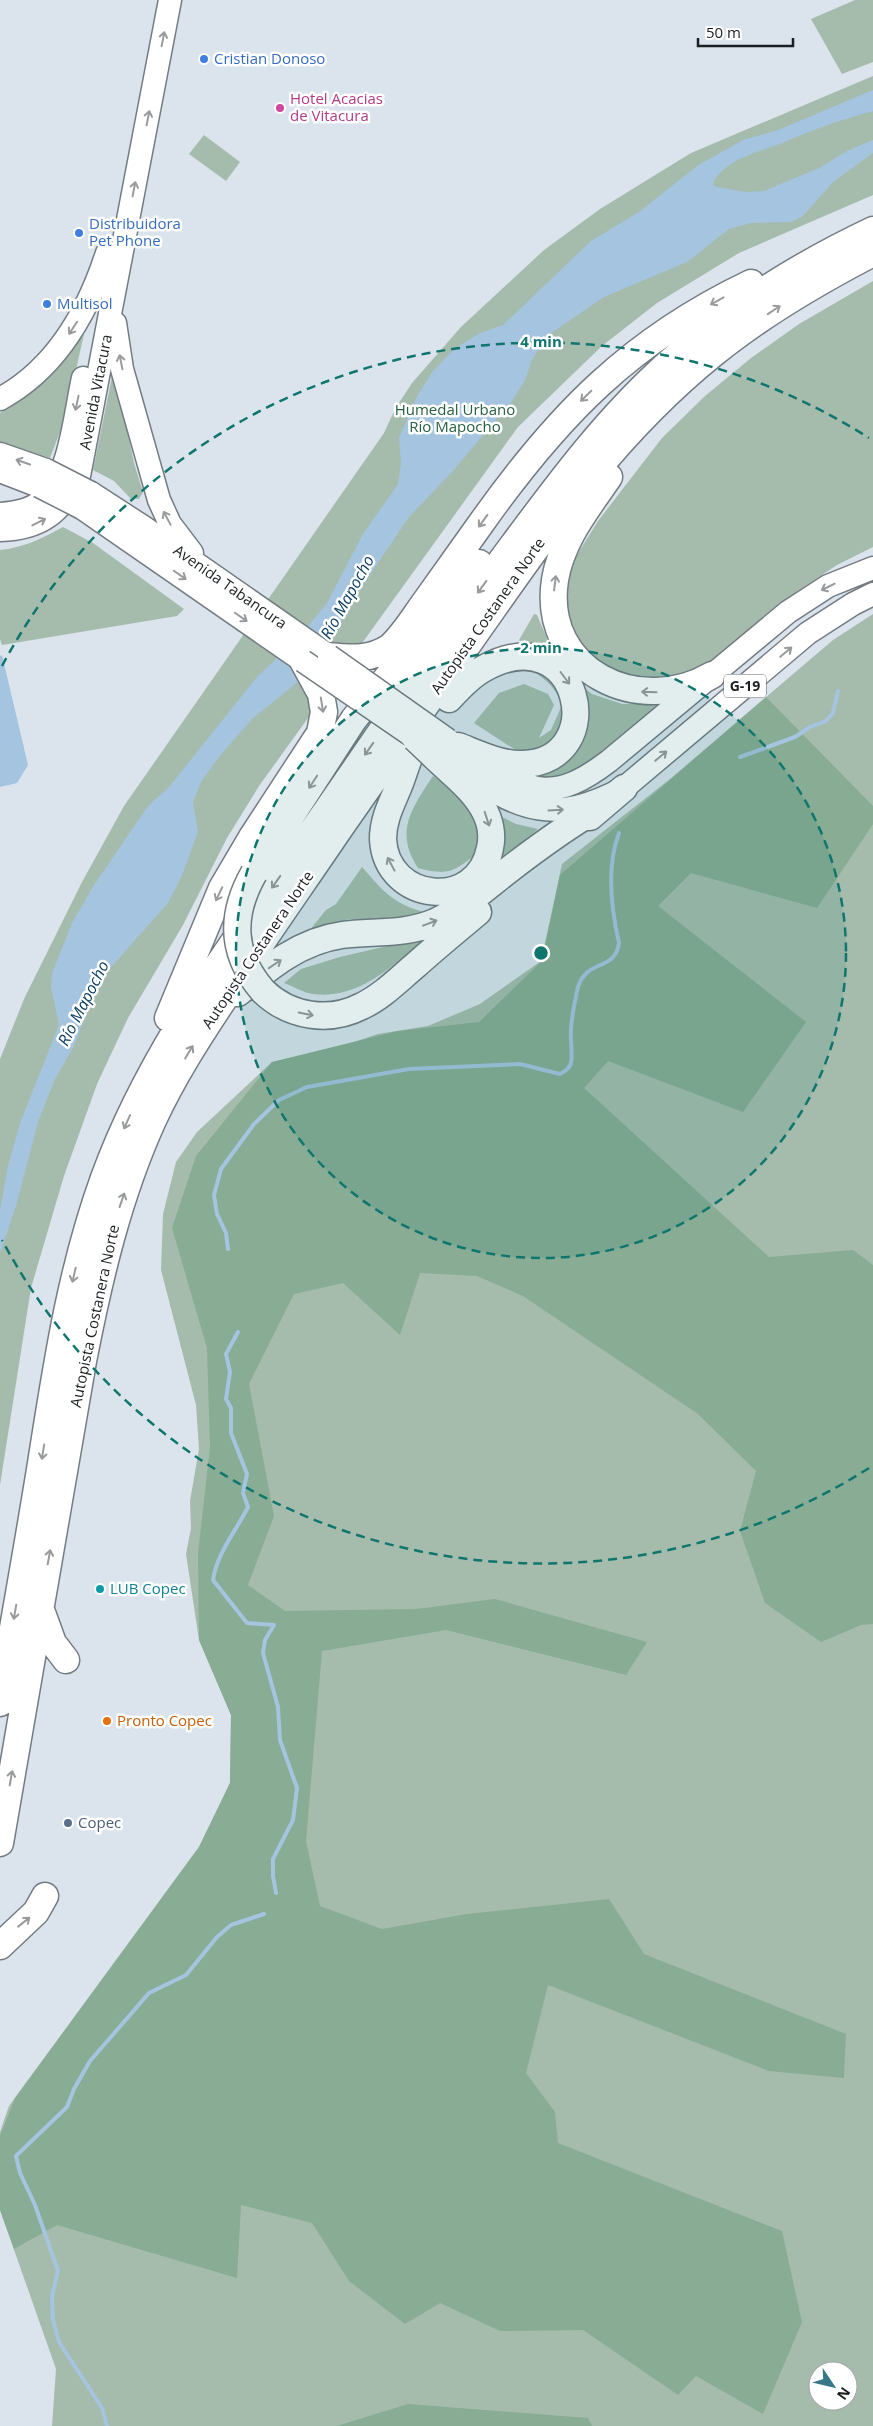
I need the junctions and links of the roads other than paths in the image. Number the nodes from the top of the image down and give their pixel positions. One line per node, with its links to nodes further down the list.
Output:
1 (154, 0): 5 (main road)
2 (170, 0): 7 (main road, Avenida Vitacura, one-way to 2)
3 (873, 230): 4 (highway, Autopista Costanera Norte)
4 (841, 244): 8 (highway, Autopista Costanera Norte); 20 (highway, one-way to 20)
5 (107, 252): 10 (main road, one-way to 10); 15 (main road, one-way to 15)
6 (873, 253): 9 (highway, Autopista Costanera Norte, one-way to 6)
7 (112, 306): 16 (main road, Avenida Vitacura, one-way to 7); 18 (main road, one-way to 7)
8 (696, 339): 27 (highway, one-way to 27, bridge); 30 (highway, Autopista Costanera Norte, one-way to 30)
9 (669, 392): 12 (highway, Autopista Costanera Norte); 22 (highway, one-way to 9)
10 (0, 399)
11 (0, 454): 14 (main road, Avenida Tabancura, one-way to 11)
12 (597, 468): 23 (highway); 28 (highway, Autopista Costanera Norte)
13 (0, 471): 14 (main road, Avenida Tabancura)
14 (42, 478): 18 (main road, Avenida Tabancura, bridge)
15 (0, 514)
16 (0, 530)
17 (873, 568): 22 (main road, G-19, one-way to 22)
18 (206, 578): 20 (main road, Avenida Tabancura); 21 (main road, Avenida Tabancura, one-way to 21)
19 (873, 594): 26 (main road, G-19, one-way to 19)
20 (329, 656): 24 (main road, Avenida Tabancura, bridge)
21 (303, 660): 24 (main road, Avenida Tabancura, bridge); 30 (highway, one-way to 30)
22 (712, 675): 25 (main road, G-19)
23 (448, 699): 25 (highway); 25 (highway, one-way to 25)
24 (379, 702): 25 (main road, Avenida Tabancura / G-19, bridge); 25 (main road, Avenida Tabancura / G-19, bridge)
25 (434, 748): 25 (highway, one-way to 25); 26 (main road, G-19, one-way to 26); 28 (highway)
26 (624, 788): 27 (highway)
27 (602, 806): 29 (highway, one-way to 27)
28 (251, 957): 29 (highway, Autopista Costanera Norte)
29 (212, 1018): 31 (highway, Autopista Costanera Norte, one-way to 29)
30 (148, 1078): 33 (highway, Autopista Costanera Norte, one-way to 33)
31 (40, 1605): 32 (highway); 34 (highway, Autopista Costanera Norte, one-way to 31)
32 (66, 1660)
33 (0, 1703)
34 (0, 1843)
35 (45, 1896): 36 (highway, one-way to 35)
36 (0, 1946)

